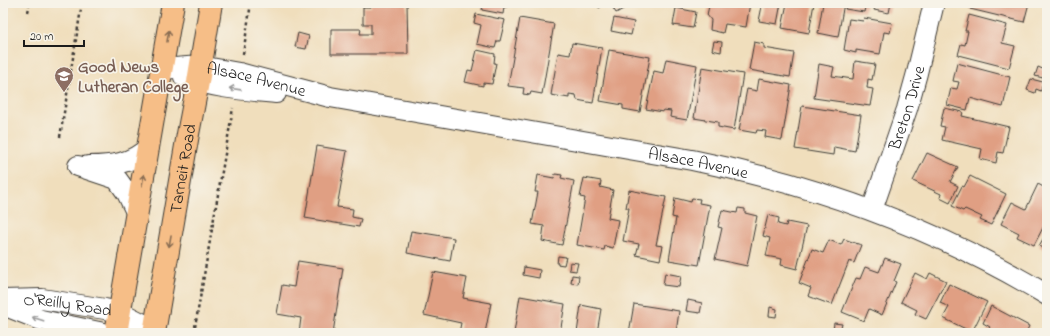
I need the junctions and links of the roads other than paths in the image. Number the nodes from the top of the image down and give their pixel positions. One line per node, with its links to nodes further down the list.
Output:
1 (173, 3): 4 (main road, one-way to 1)
2 (211, 3): 5 (main road, Tarneit Road)
3 (934, 3): 7 (street, Breton Drive)
4 (162, 69): 5 (street, Alsace Avenue); 6 (main road)
5 (199, 74): 7 (street, Alsace Avenue); 13 (main road, Tarneit Road, one-way to 13)
6 (148, 147): 8 (main road, one-way to 6); 8 (street)
7 (872, 210): 9 (street, Alsace Avenue)
8 (137, 214): 12 (main road)
9 (1047, 295)
10 (3, 300): 12 (street, O'Reilly Road)
11 (3, 305): 14 (street, O'Reilly Road, one-way to 11)
12 (118, 323): 13 (street, O'Reilly Road)
13 (154, 331): 15 (street, O'Reilly Road)
14 (104, 333)
15 (133, 333)

